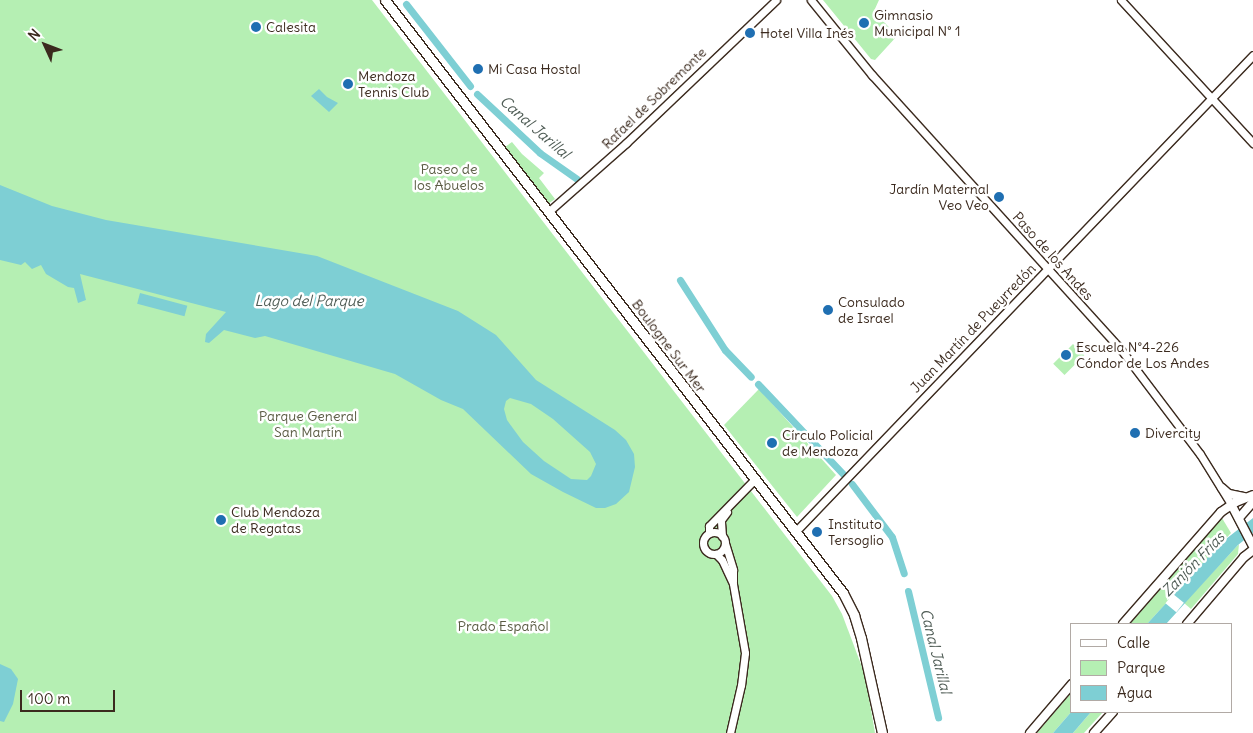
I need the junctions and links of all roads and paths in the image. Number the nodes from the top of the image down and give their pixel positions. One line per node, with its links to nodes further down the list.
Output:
1 (385, 0): 8 (main road, Boulogne Sur Mer)
2 (776, 0): 8 (street, Rafael de Sobremonte)
3 (812, 0): 9 (street, Paso de los Andes)
4 (1122, 0): 6 (street)
5 (1253, 55): 6 (street, Juan Martín de Pueyrredón)
6 (1212, 98): 7 (street); 9 (street, Juan Martín de Pueyrredón)
7 (1253, 143)
8 (548, 212): 10 (main road, Boulogne Sur Mer)
9 (1047, 269): 11 (street, Paso de los Andes); 17 (street, Juan Martín de Pueyrredón)
10 (754, 480): 15 (street); 17 (main road, Boulogne Sur Mer)
11 (1222, 488): 12 (main road); 14 (street, Paso de los Andes)
12 (1250, 496): 14 (main road)
13 (1253, 502): 16 (main road)
14 (1231, 504): 16 (main road, Paso de los Andes); 24 (main road)
15 (730, 505): 18 (street); 19 (street)
16 (1240, 521): 20 (main road, Paso de los Andes)
17 (795, 532): 29 (main road, Boulogne Sur Mer)
18 (708, 534): 19 (street); 22 (street)
19 (724, 539): 22 (street); 23 (street)
20 (1253, 546)
21 (1253, 550): 25 (main road)
22 (716, 554): 23 (street)
23 (733, 584): 28 (street)
24 (1124, 623)
25 (1188, 623)
26 (1070, 686): 30 (main road)
27 (1111, 713): 31 (main road)
28 (730, 733)
29 (882, 733)
30 (1030, 733)
31 (1094, 733)

